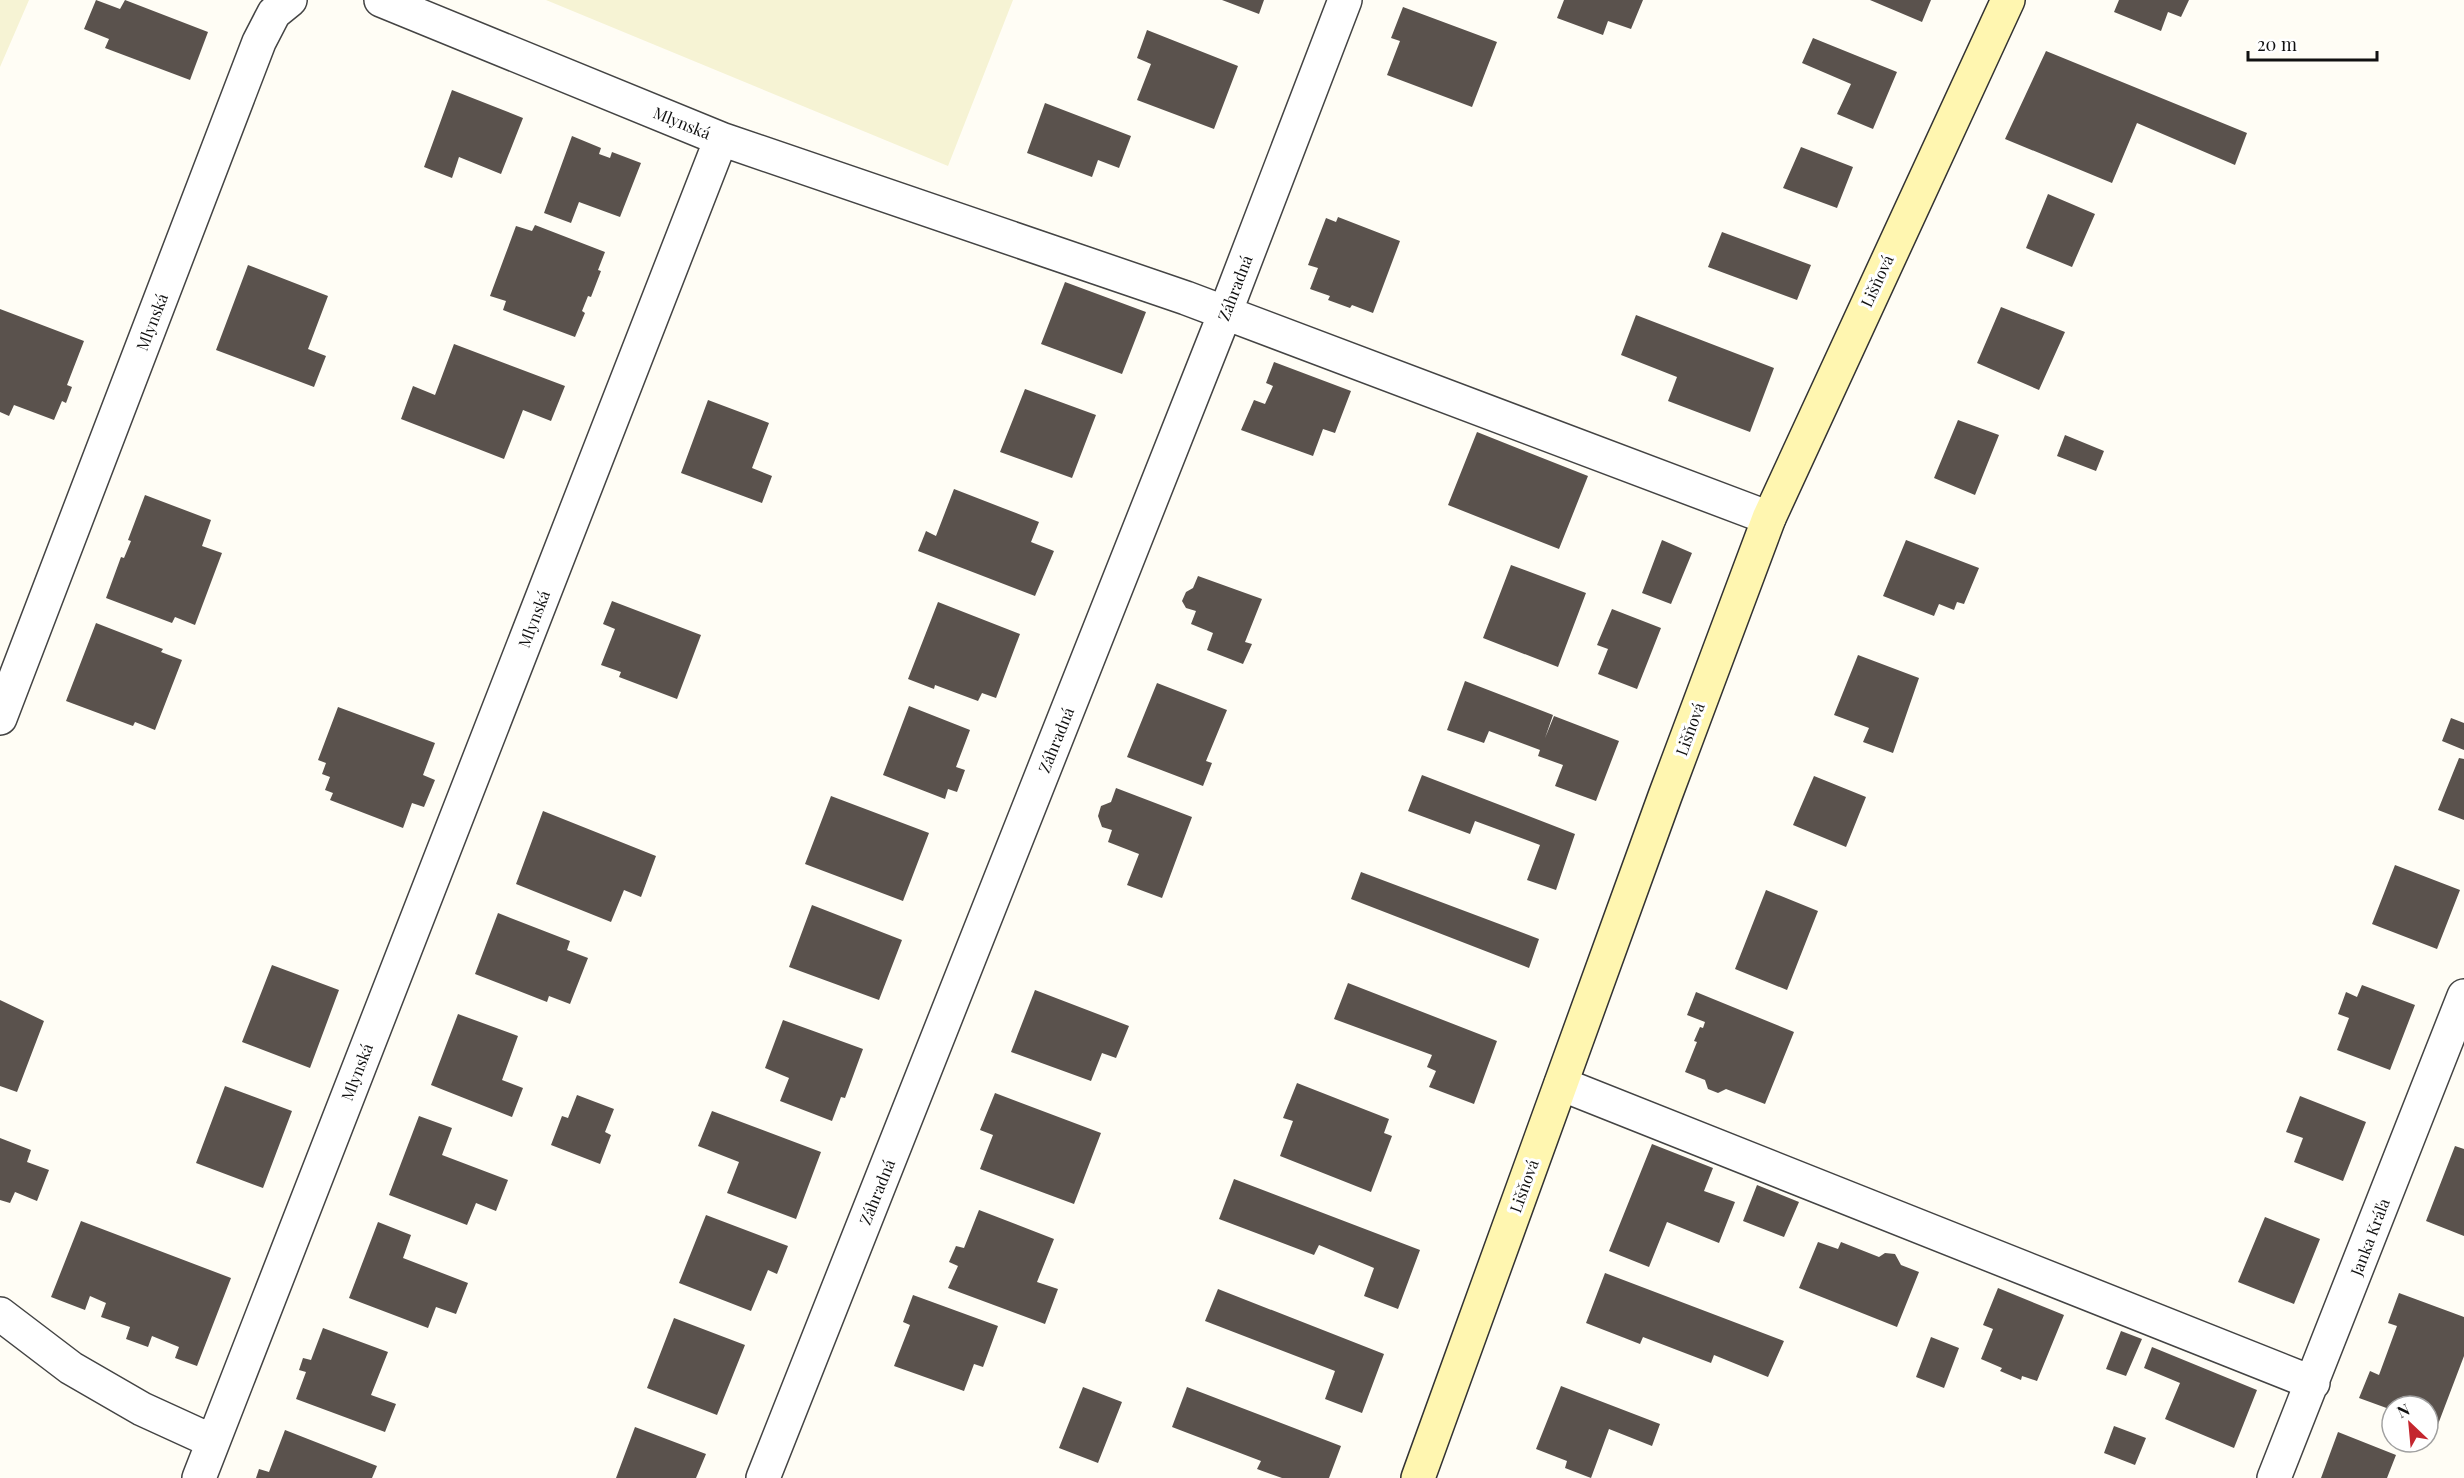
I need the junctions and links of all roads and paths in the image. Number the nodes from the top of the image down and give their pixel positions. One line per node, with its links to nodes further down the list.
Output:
1 (290, 0): 8 (street, Mlynská)
2 (381, 0): 5 (street, Mlynská)
3 (1345, 0): 6 (street, Záhradná)
4 (2008, 0): 7 (main road, Lišňová)
5 (721, 139): 6 (street); 13 (street, Mlynská)
6 (1225, 313): 7 (street); 15 (street, Záhradná)
7 (1768, 518): 10 (main road, Lišňová)
8 (0, 718)
9 (2464, 996): 12 (street, Janka Kráľa)
10 (1561, 1084): 12 (street); 16 (main road, Lišňová)
11 (0, 1314): 13 (street)
12 (2313, 1383): 17 (street, Janka Kráľa)
13 (212, 1441): 14 (street, Mlynská)
14 (199, 1478)
15 (763, 1478)
16 (1418, 1478)
17 (2274, 1478)

